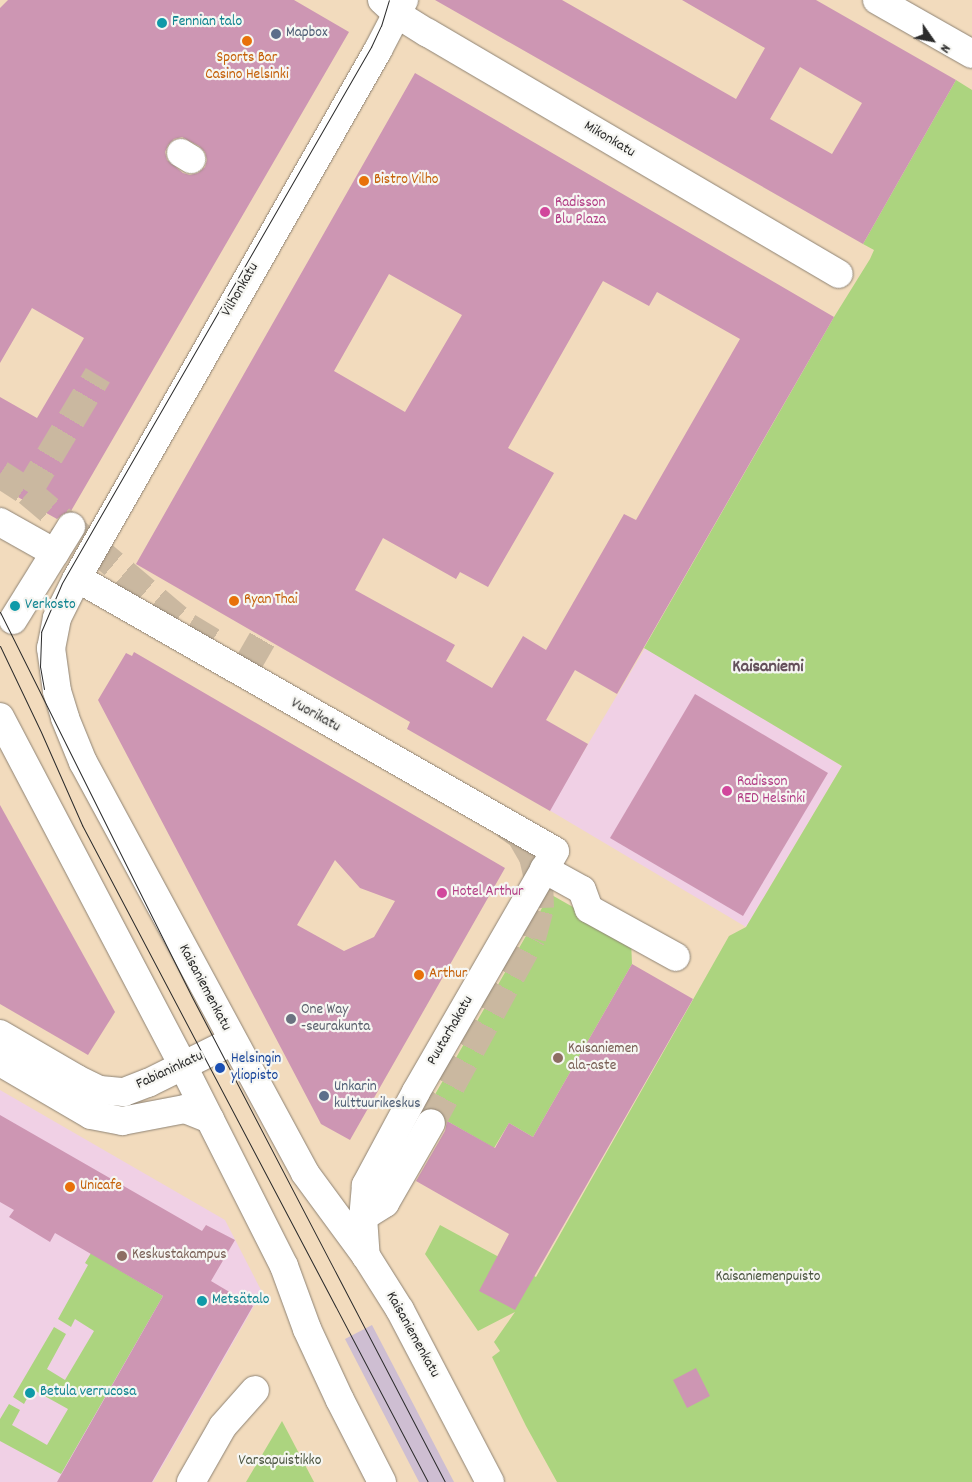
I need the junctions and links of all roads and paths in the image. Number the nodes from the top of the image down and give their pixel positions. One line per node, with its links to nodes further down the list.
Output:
1 (877, 0): 3 (main road)
2 (394, 5): 4 (main road, Mikonkatu); 8 (main road, Vilhonkatu)
3 (972, 54)
4 (840, 274)
5 (0, 522): 7 (main road)
6 (71, 527): 7 (main road)
7 (55, 554): 9 (main road)
8 (77, 578): 11 (main road, Vuorikatu); 14 (main road, Kaisaniemenkatu)
9 (25, 608)
10 (0, 717): 16 (main road)
11 (550, 860): 12 (main road, Vuorikatu); 19 (main road, Puutarhakatu)
12 (676, 957)
13 (0, 1034): 16 (main road, Fabianinkatu)
14 (233, 1042): 16 (main road, Fabianinkatu); 20 (main road, Kaisaniemenkatu)
15 (0, 1062): 17 (main road, Fabianinkatu)
16 (183, 1066): 17 (main road)
17 (210, 1119): 23 (main road)
18 (431, 1122): 19 (main road)
19 (363, 1217): 20 (main road, Puutarhakatu)
20 (366, 1256): 24 (main road, Kaisaniemenkatu)
21 (255, 1390): 22 (main road)
22 (191, 1482)
23 (382, 1482)
24 (490, 1482)

